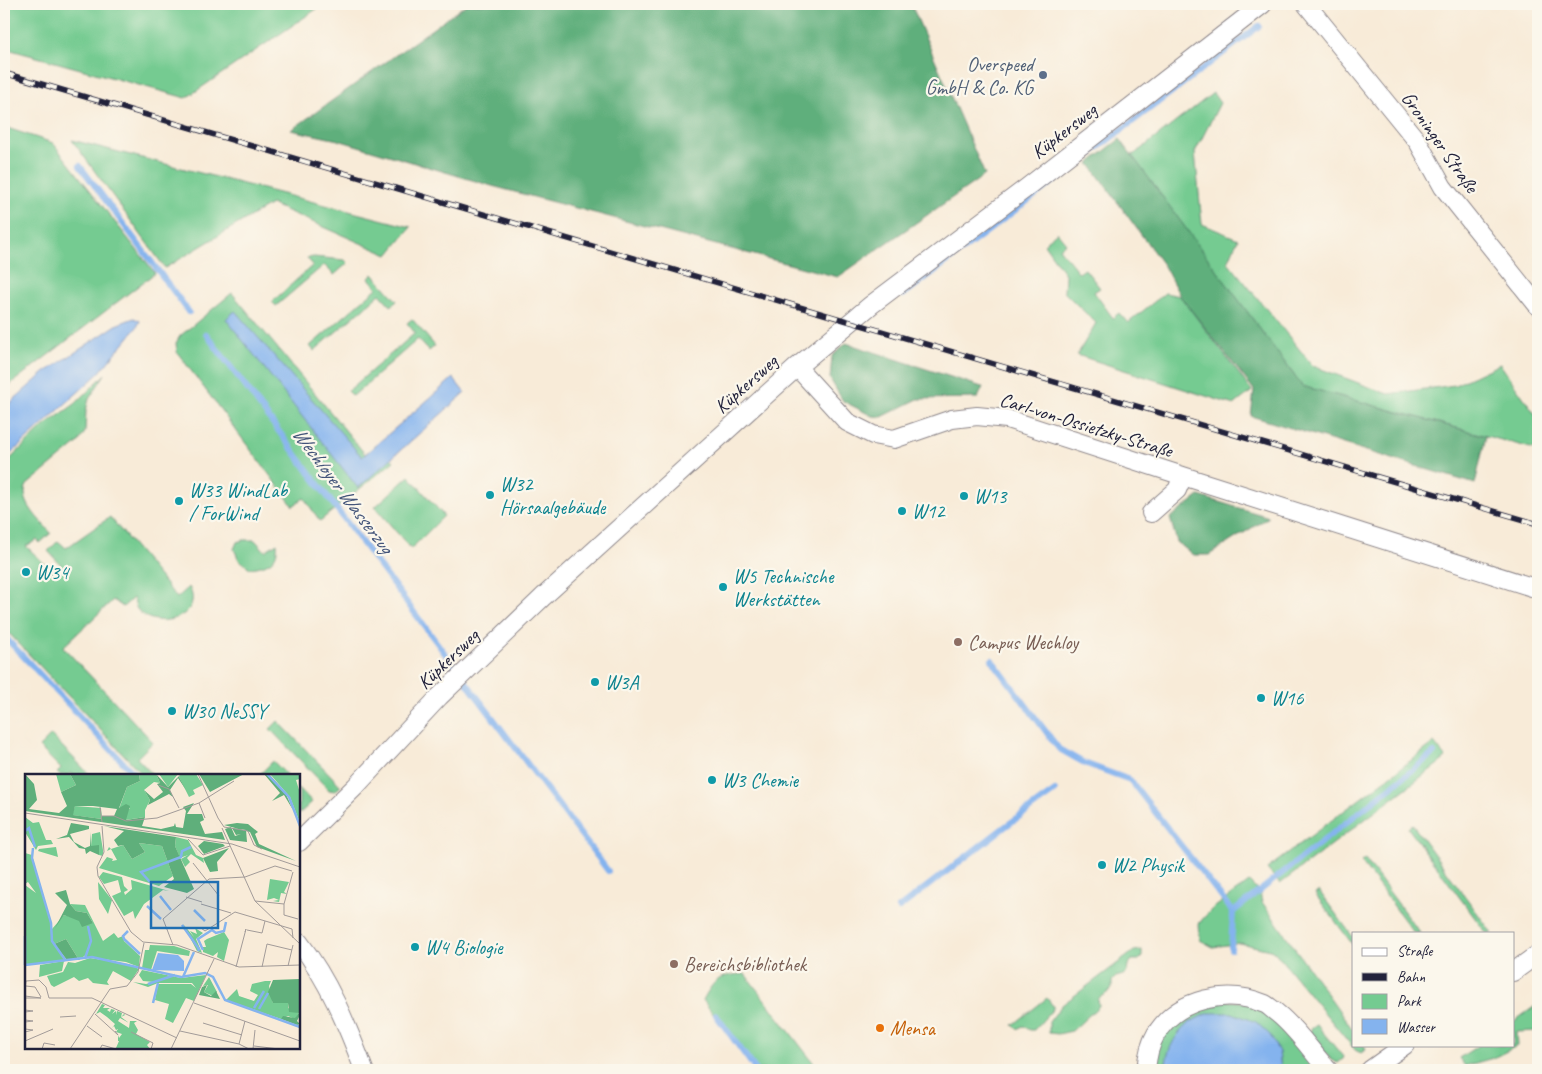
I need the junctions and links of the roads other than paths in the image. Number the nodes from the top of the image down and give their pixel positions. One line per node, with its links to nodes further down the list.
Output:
1 (1262, 4): 4 (street, Küpkersweg)
2 (1306, 4): 3 (street, Groninger Straße)
3 (1538, 306)
4 (797, 367): 5 (street, Carl-von-Ossietzky-Straße); 8 (street, Küpkersweg)
5 (1183, 476): 6 (street, Carl-von-Ossietzky-Straße); 7 (street, Carl-von-Ossietzky-Straße)
6 (1151, 513)
7 (1538, 589)
8 (300, 841)
9 (300, 943): 13 (street)
10 (1538, 954): 11 (street)
11 (1514, 971)
12 (1404, 1046): 16 (street)
13 (364, 1070)
14 (1146, 1070): 15 (street)
15 (1328, 1070)
16 (1370, 1070)

